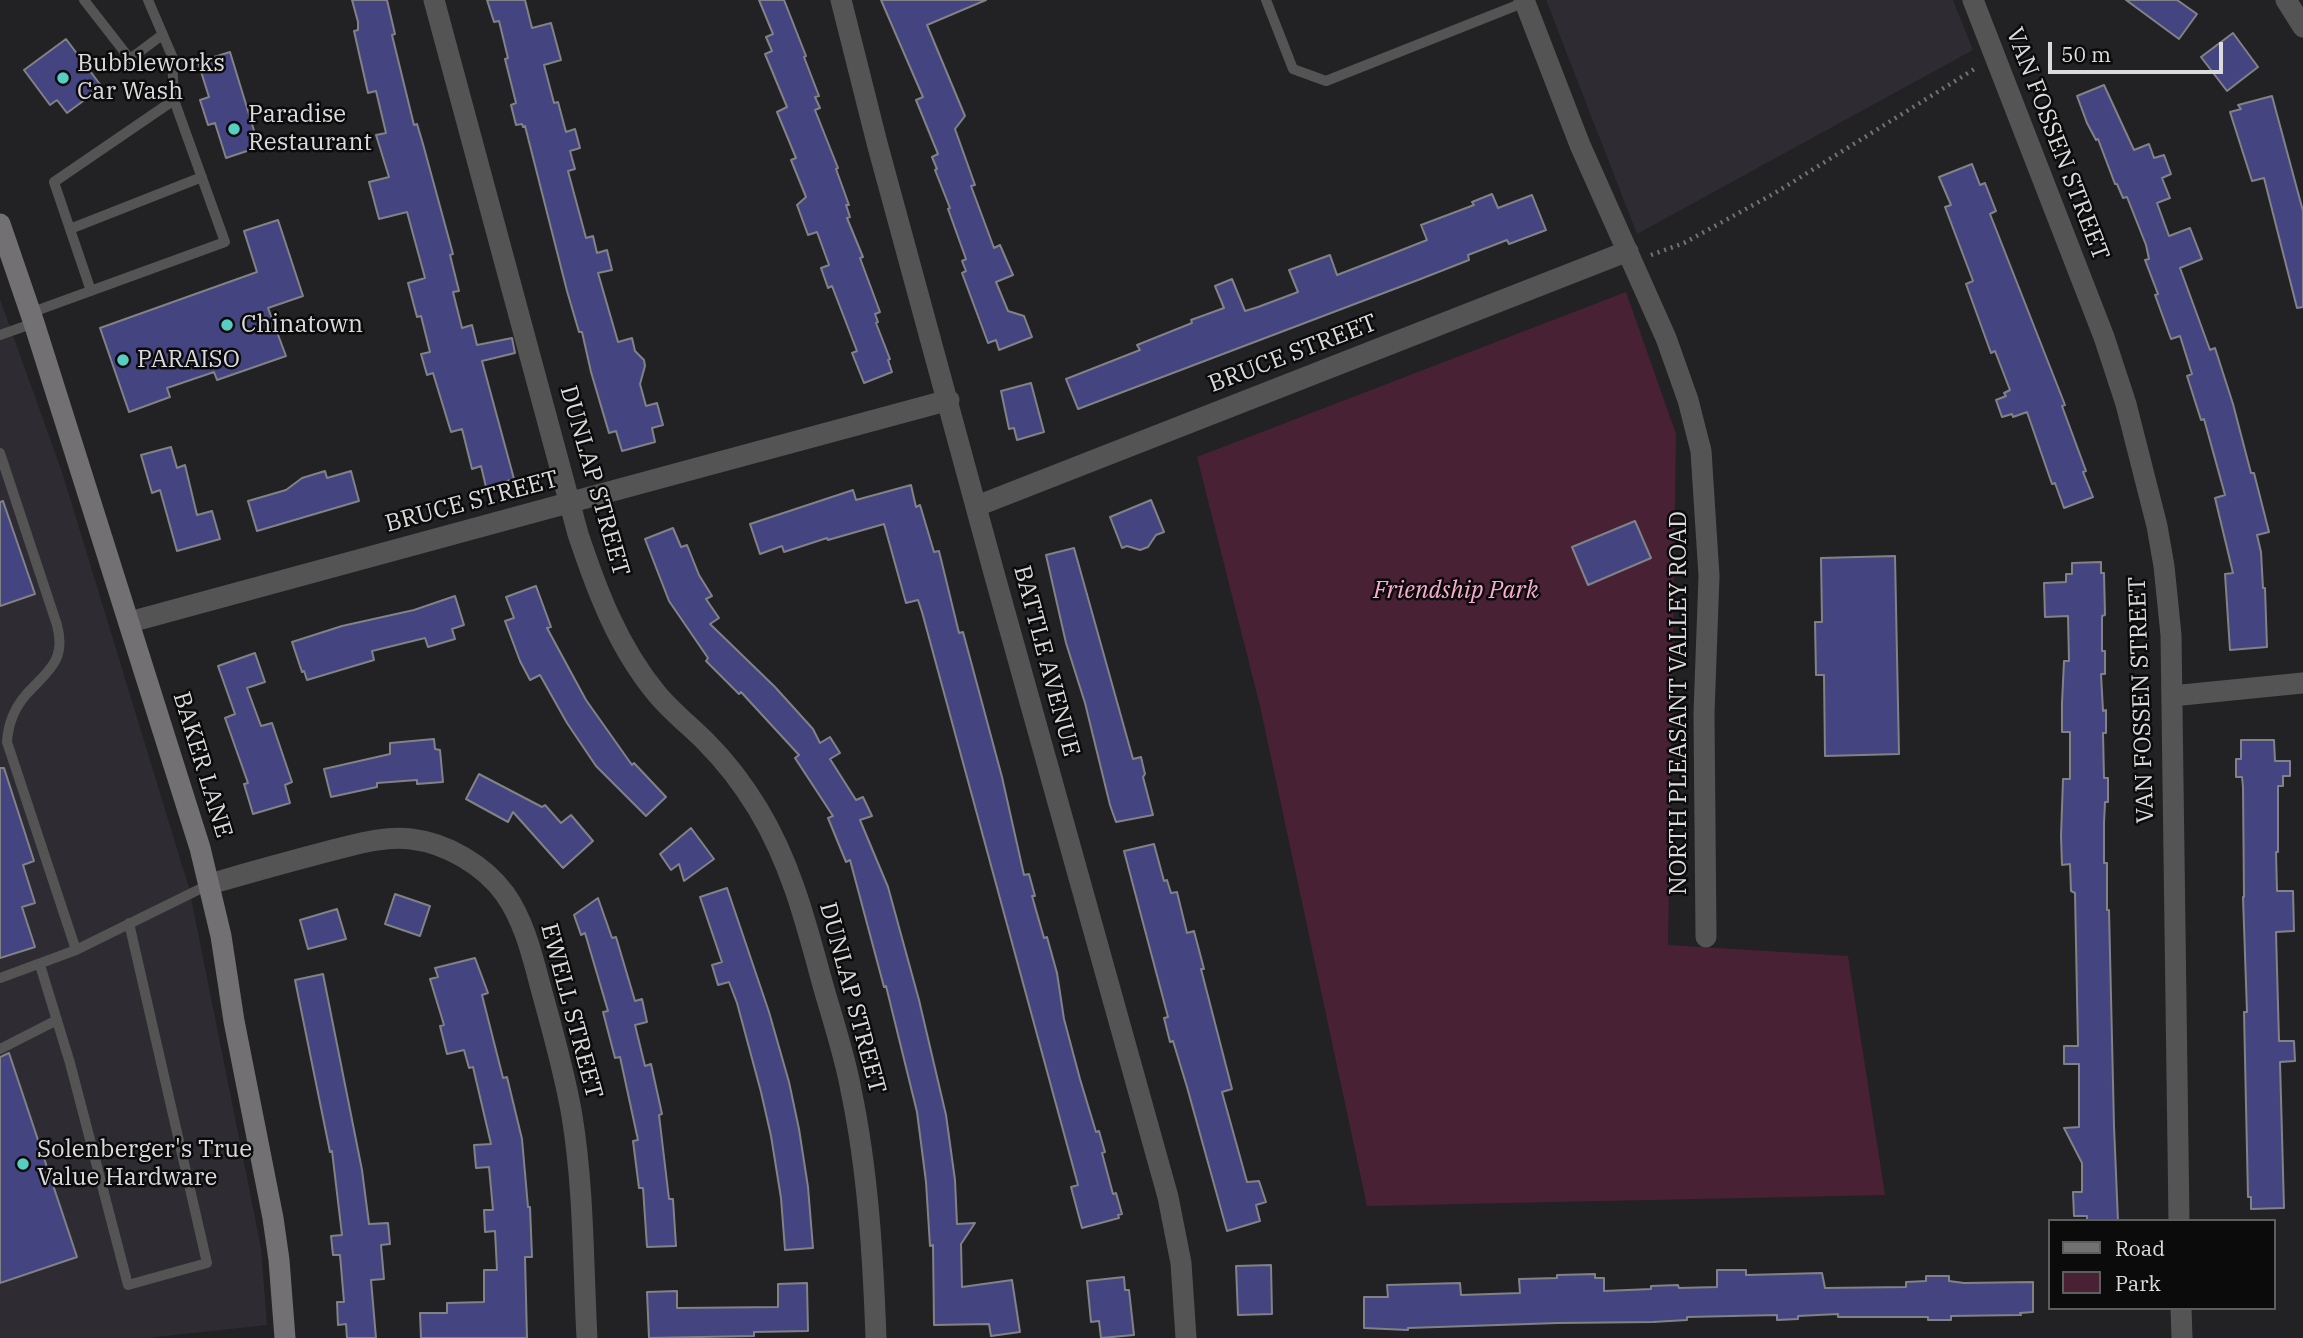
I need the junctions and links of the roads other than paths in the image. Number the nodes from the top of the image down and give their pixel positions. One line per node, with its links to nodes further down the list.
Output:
1 (84, 0): 10 (lane)
2 (148, 0): 10 (lane)
3 (434, 0): 21 (street, DUNLAP STREET)
4 (841, 0): 19 (street, BATTLE AVENUE)
5 (1266, 0): 8 (lane)
6 (1973, 0): 25 (street, VAN FOSSEN STREET)
7 (2286, 0): 9 (street)
8 (1525, 1): 15 (street, NORTH PLEASANT VALLEY ROAD)
9 (2303, 27)
10 (163, 35): 11 (lane)
11 (174, 100): 12 (lane); 14 (lane)
12 (202, 177): 14 (lane); 16 (lane)
13 (0, 224): 17 (street, BAKER LANE)
14 (70, 229): 16 (lane)
15 (1628, 251): 22 (street, BRUCE STREET); 28 (street, NORTH PLEASANT VALLEY ROAD)
16 (91, 291): 17 (lane)
17 (32, 318): 18 (lane); 23 (street, BAKER LANE)
18 (0, 335)
19 (949, 400): 21 (street, BRUCE STREET); 22 (street, BATTLE AVENUE)
20 (0, 453): 29 (lane)
21 (571, 503): 23 (street, BRUCE STREET); 38 (street, DUNLAP STREET)
22 (977, 506): 39 (street, BATTLE AVENUE)
23 (130, 622): 26 (street, BAKER LANE)
24 (2303, 683): 25 (street)
25 (2172, 696): 34 (street, VAN FOSSEN STREET)
26 (210, 884): 27 (lane); 36 (street, BAKER LANE); 37 (street, EWELL STREET)
27 (130, 923): 29 (lane); 32 (lane)
28 (1706, 937)
29 (76, 950): 30 (lane)
30 (40, 965): 31 (lane); 32 (lane)
31 (0, 978)
32 (57, 1020): 33 (lane)
33 (0, 1049)
34 (2179, 1219)
35 (2181, 1310): 40 (street)
36 (285, 1338)
37 (587, 1338)
38 (876, 1338)
39 (1186, 1338)
40 (2182, 1338)

